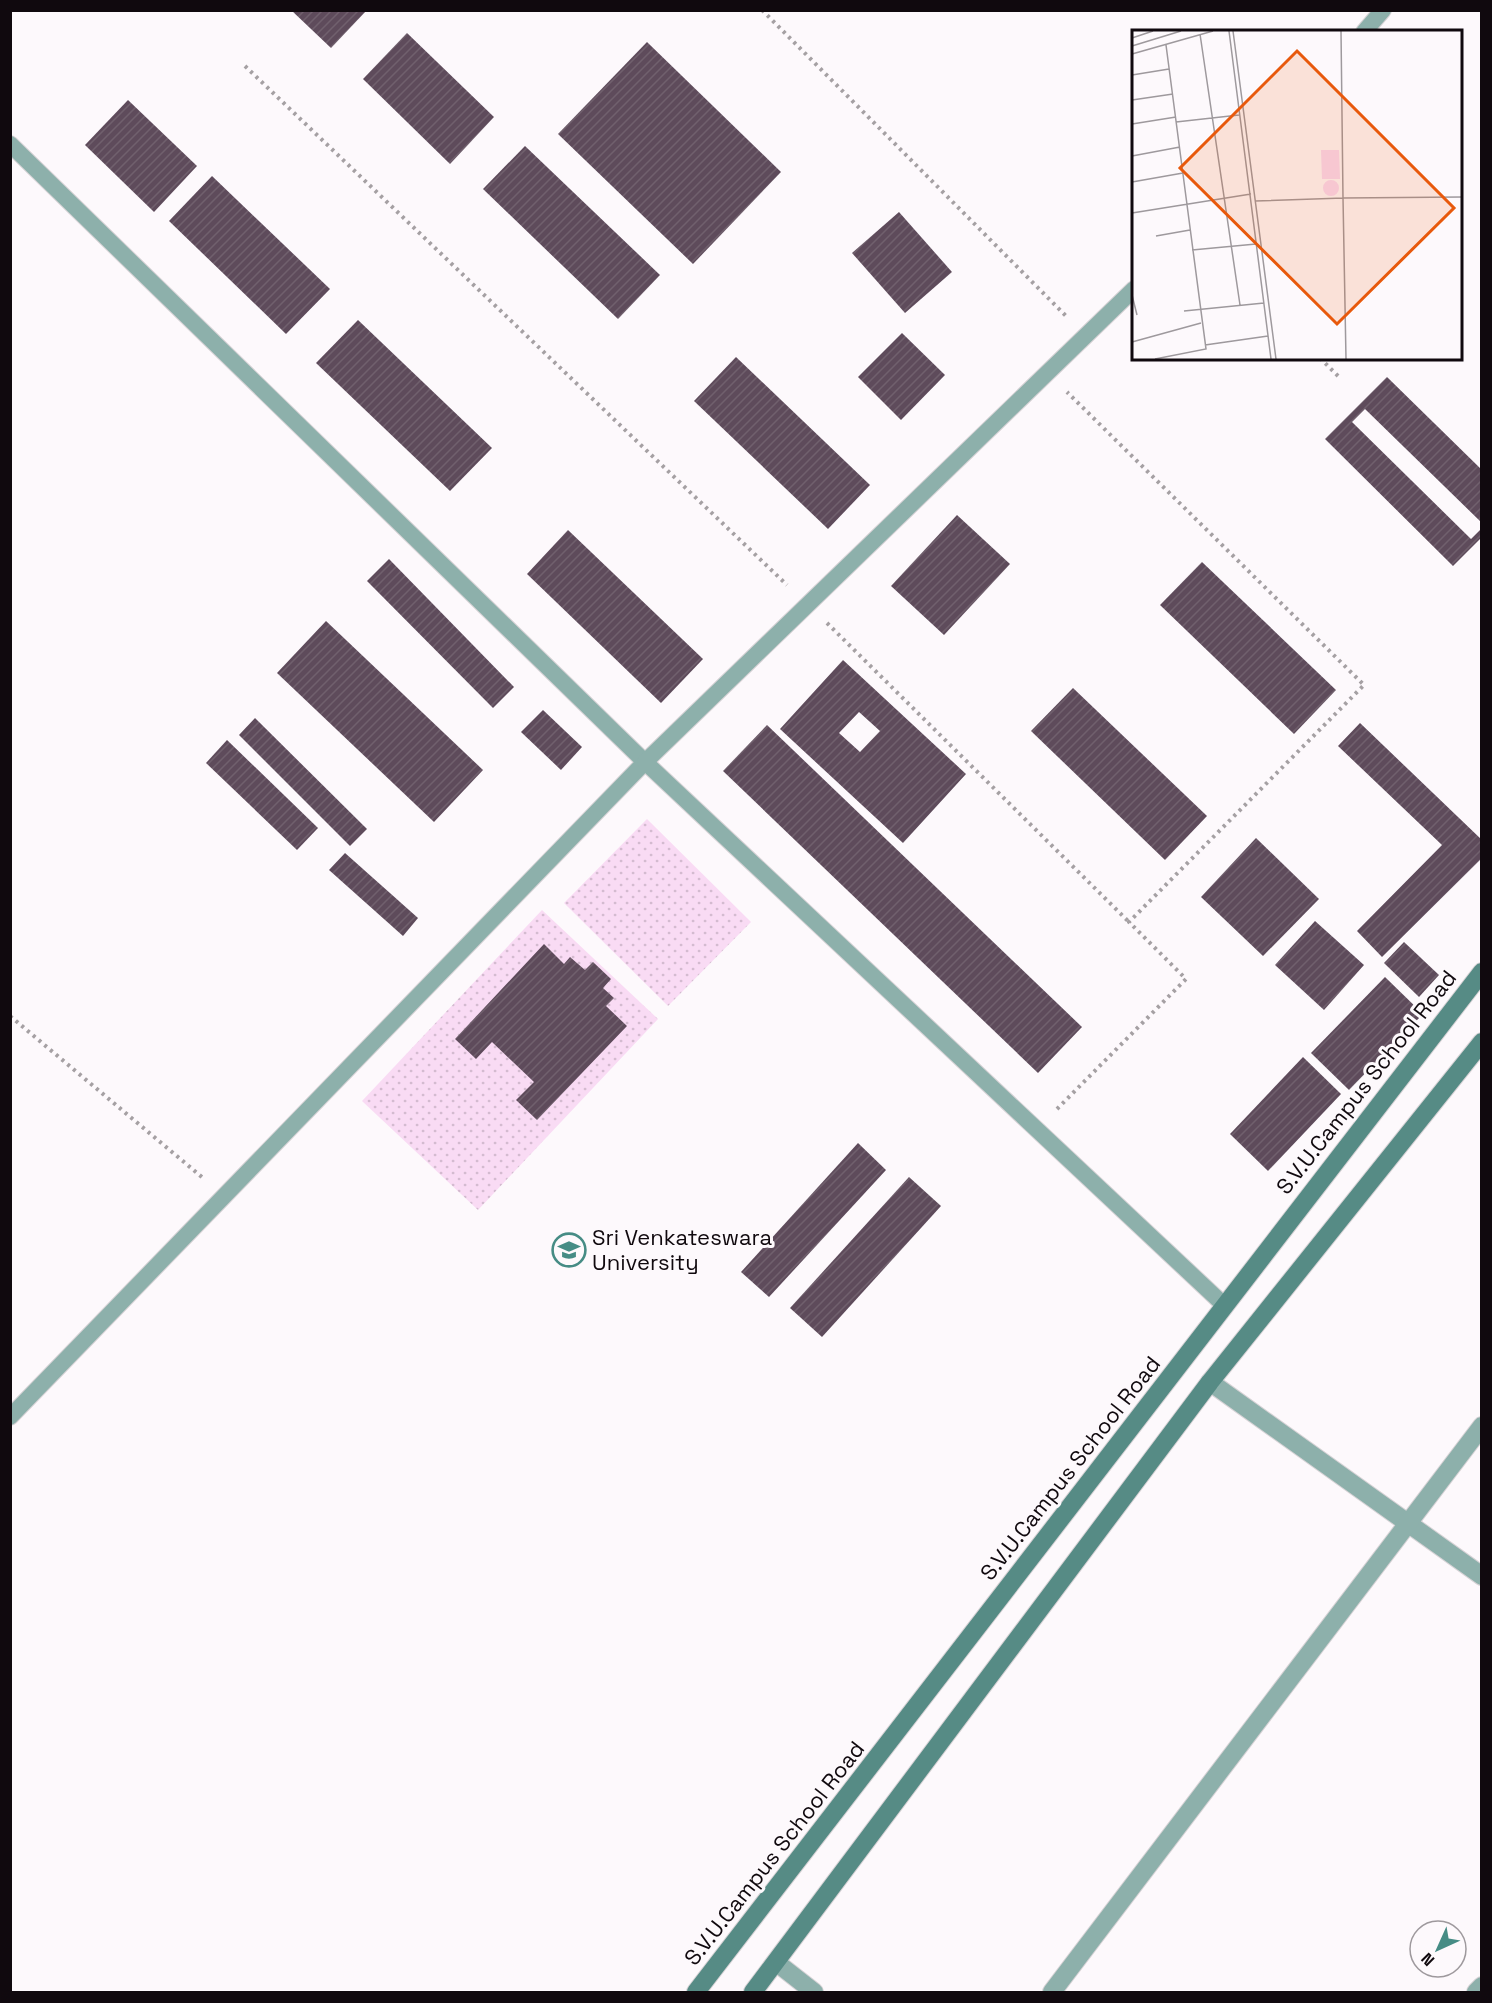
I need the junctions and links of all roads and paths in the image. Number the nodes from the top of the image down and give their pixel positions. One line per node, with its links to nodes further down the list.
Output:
1 (762, 10): 7 (path)
2 (1383, 10): 3 (lane)
3 (1366, 30)
4 (245, 66): 11 (path)
5 (10, 144): 12 (lane)
6 (1132, 291): 7 (lane)
7 (1085, 335): 9 (lane)
8 (1322, 360): 10 (path)
9 (1047, 372): 11 (lane); 13 (path)
10 (1340, 378)
11 (807, 604): 12 (lane); 13 (path)
12 (645, 762): 17 (lane); 18 (lane)
13 (1129, 922): 17 (path)
14 (1482, 972): 19 (street, S.V.U.Campus School Road)
15 (10, 1016): 18 (path)
16 (1482, 1042): 20 (street)
17 (1038, 1129): 19 (lane)
18 (224, 1196): 21 (lane)
19 (1225, 1306): 27 (street, S.V.U.Campus School Road)
20 (1210, 1382): 23 (street); 25 (street)
21 (10, 1417)
22 (1482, 1426): 23 (street)
23 (1408, 1523): 24 (street); 30 (street)
24 (1482, 1576)
25 (777, 1963): 28 (street); 29 (street)
26 (1482, 1986): 31 (street)
27 (696, 1992)
28 (753, 1992)
29 (814, 1992)
30 (1052, 1992)
31 (1476, 1992)

